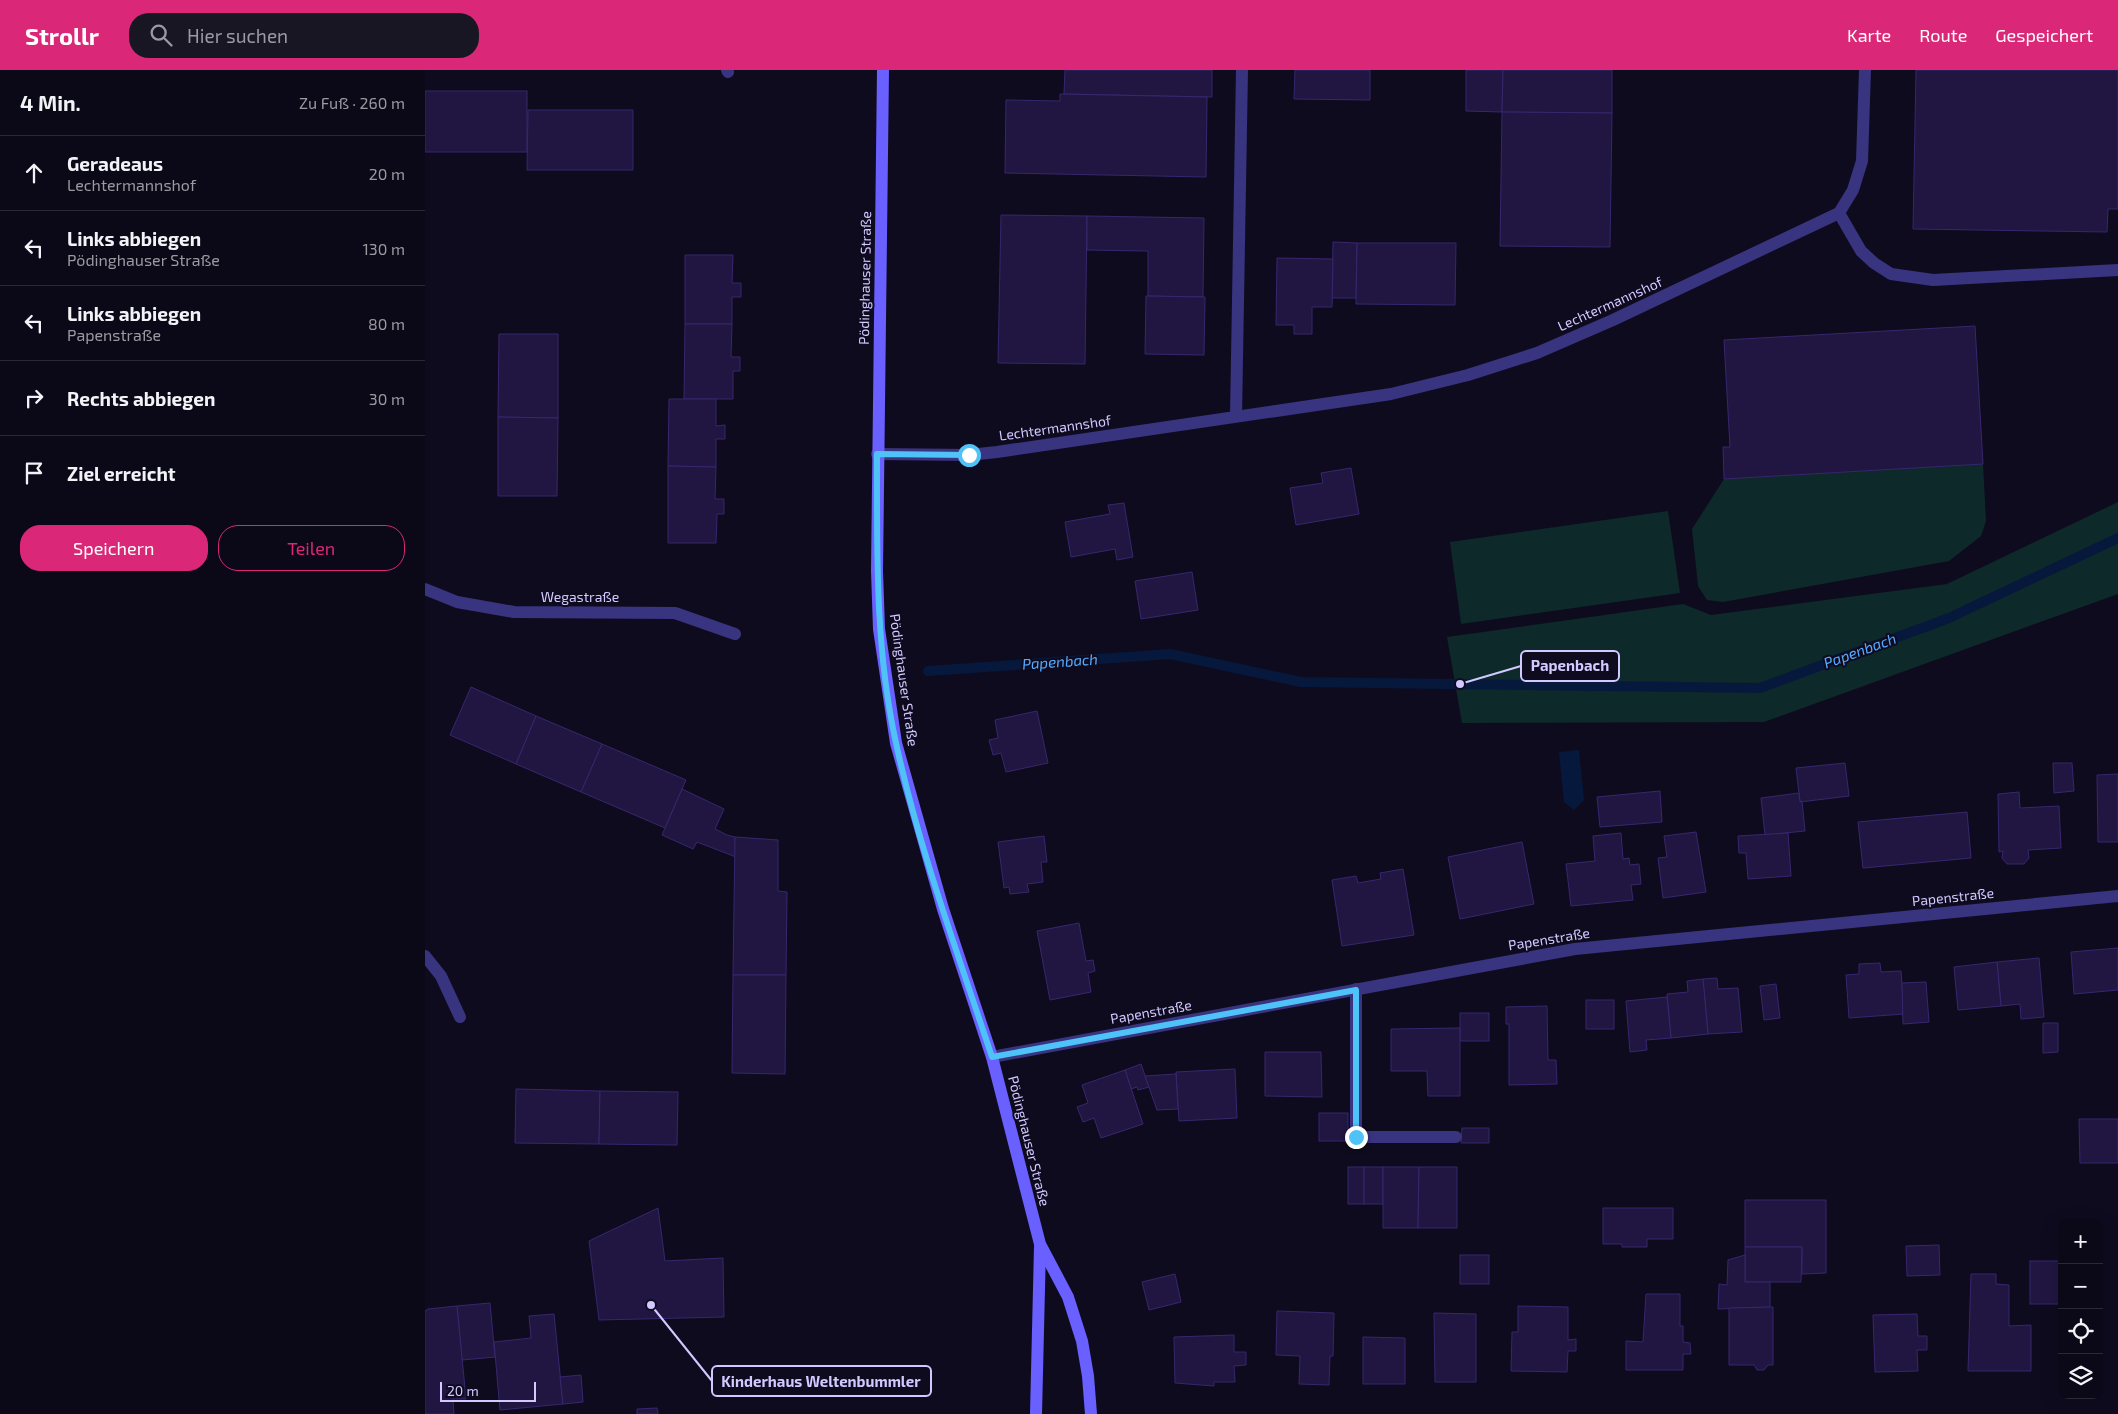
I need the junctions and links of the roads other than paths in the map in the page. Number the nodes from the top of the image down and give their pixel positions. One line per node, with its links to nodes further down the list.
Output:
1 (883, 70): 7 (main road, Pödinghauser Straße)
2 (1242, 70): 6 (street)
3 (1865, 70): 4 (street)
4 (1839, 213): 5 (street); 6 (street, Lechtermannshof)
5 (2118, 270)
6 (1236, 416): 7 (street, Lechtermannshof)
7 (877, 454): 14 (main road, Pödinghauser Straße)
8 (425, 589): 9 (street, Wegastraße)
9 (735, 634)
10 (2118, 896): 12 (street, Papenstraße)
11 (425, 956): 13 (street)
12 (1356, 990): 14 (street, Papenstraße); 15 (street)
13 (460, 1017)
14 (992, 1057): 16 (main road, Pödinghauser Straße)
15 (1456, 1137)
16 (1040, 1244): 17 (main road, Pödinghauser Straße); 18 (main road, Pödinghauser Straße)
17 (1036, 1414)
18 (1091, 1414)

